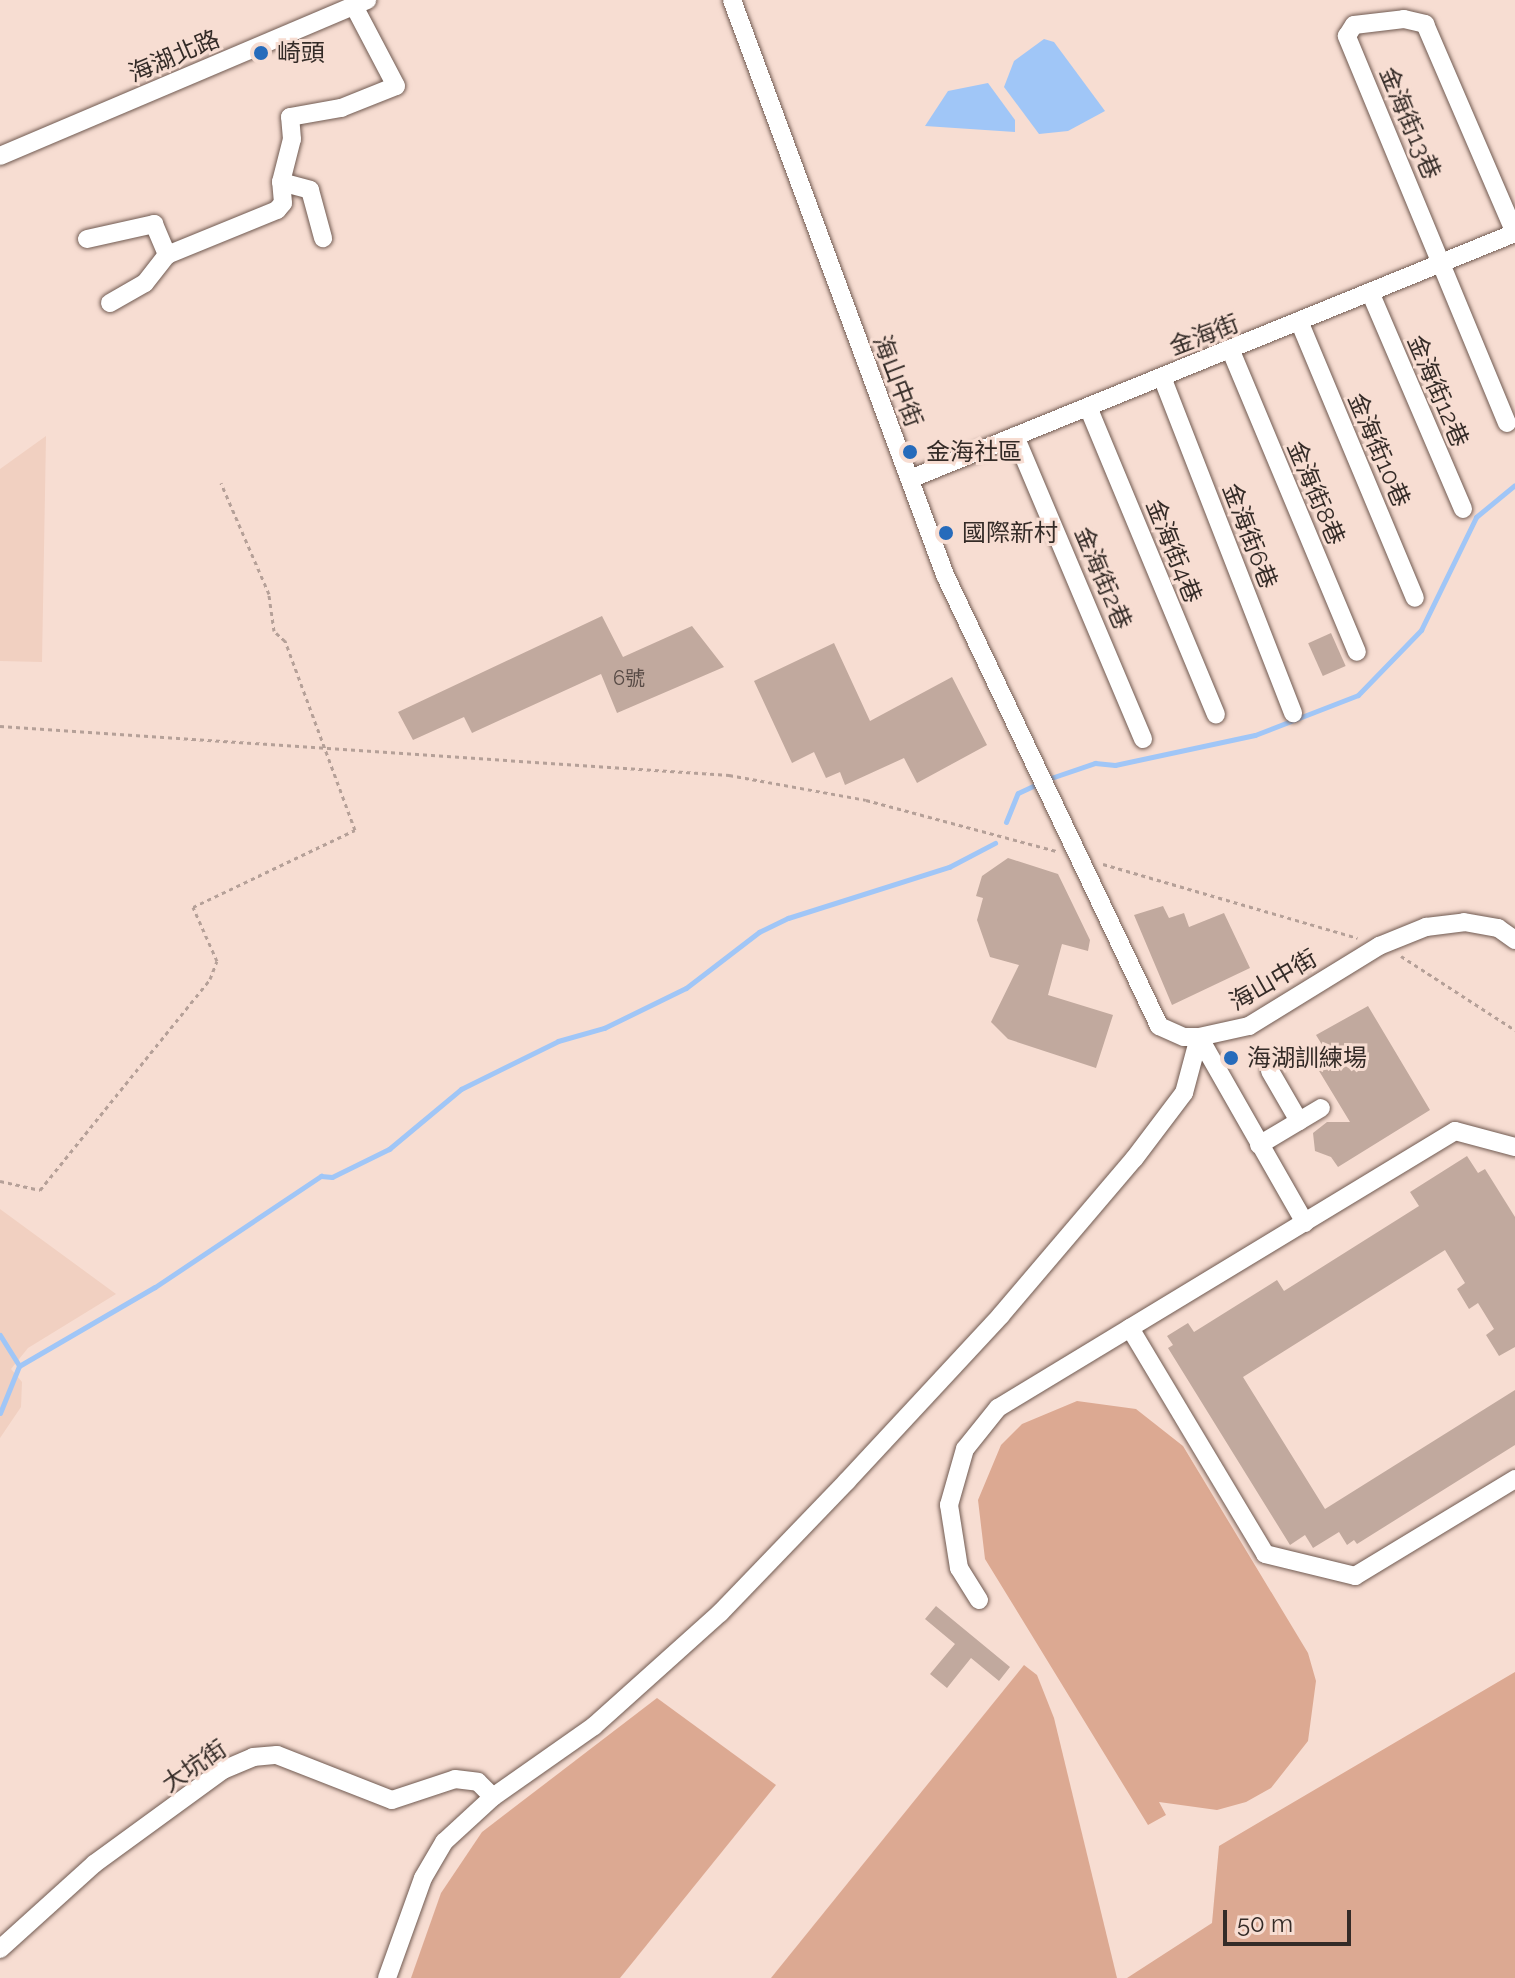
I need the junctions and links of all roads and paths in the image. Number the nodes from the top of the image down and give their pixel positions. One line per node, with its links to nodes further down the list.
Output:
1 (732, 0): 18 (street, 海山中街)
2 (361, 3): 3 (street, 海湖北路); 4 (street)
3 (0, 156)
4 (281, 182): 6 (street); 8 (street)
5 (1515, 233): 9 (street, 金海街); 9 (street, 金海街13巷)
6 (323, 238)
7 (87, 239): 8 (street)
8 (167, 255): 11 (street)
9 (1442, 263): 10 (street, 金海街); 16 (street)
10 (1370, 292): 12 (street, 金海街); 20 (street, 金海街12巷)
11 (110, 303)
12 (1299, 321): 13 (street, 金海街); 21 (street, 金海街10巷)
13 (1231, 351): 14 (street, 金海街); 22 (street, 金海街8巷)
14 (1162, 377): 15 (street, 金海街); 23 (street, 金海街6巷)
15 (1088, 407): 17 (street, 金海街); 24 (street, 金海街4巷)
16 (1507, 423)
17 (1015, 436): 18 (street, 金海街); 26 (street, 金海街2巷)
18 (910, 479): 28 (street, 海山中街)
19 (221, 483): 27 (path)
20 (1463, 509)
21 (1415, 598)
22 (1357, 652)
23 (1293, 713)
24 (1216, 714)
25 (0, 726): 27 (path)
26 (1143, 739)
27 (324, 748): 28 (path); 38 (path)
28 (1079, 858): 30 (path); 32 (street, 海山中街)
29 (1515, 940): 30 (street, 海山中街)
30 (1379, 946): 31 (path); 32 (street, 海山中街)
31 (1515, 1030)
32 (1199, 1037): 36 (street); 43 (street)
33 (1270, 1071): 35 (street)
34 (1321, 1108): 35 (street)
35 (1299, 1121): 36 (street)
36 (1259, 1145): 39 (street)
37 (1515, 1147): 39 (street)
38 (0, 1181)
39 (1305, 1223): 40 (street)
40 (1130, 1328): 41 (street); 42 (street)
41 (1515, 1479)
42 (979, 1600)
43 (493, 1797): 44 (street, 大坑街); 45 (street)
44 (0, 1949)
45 (387, 1978)

